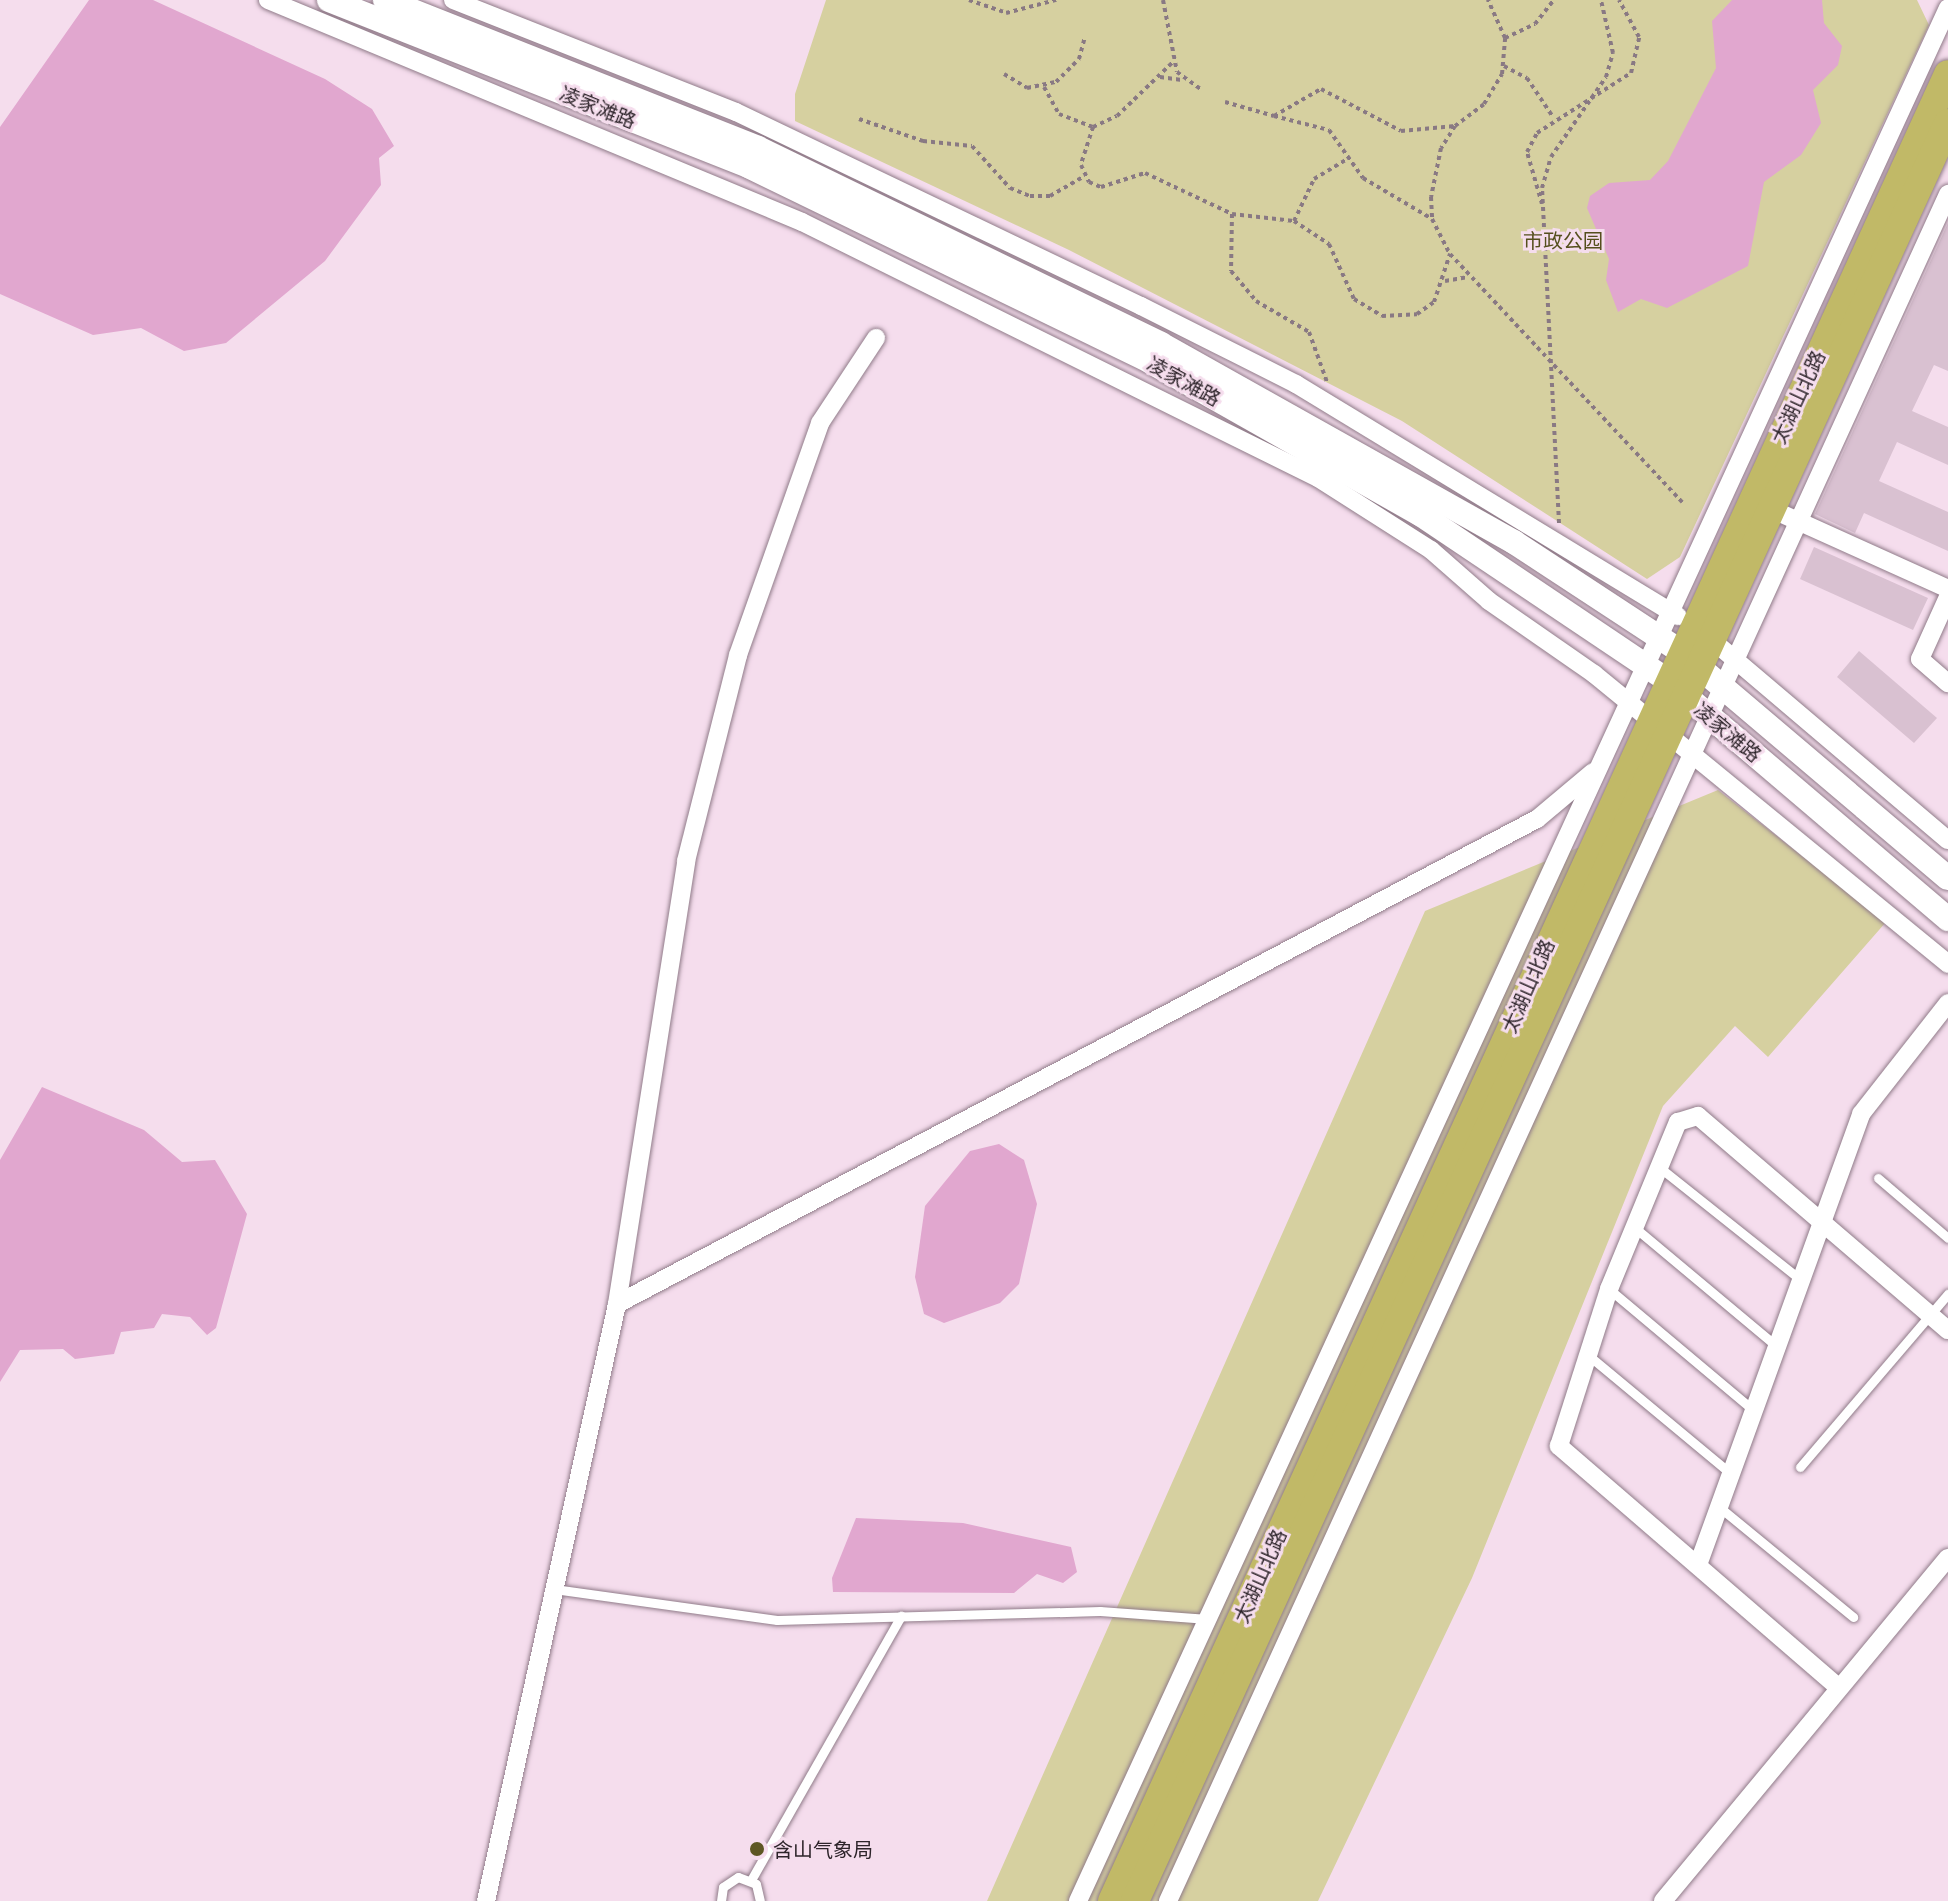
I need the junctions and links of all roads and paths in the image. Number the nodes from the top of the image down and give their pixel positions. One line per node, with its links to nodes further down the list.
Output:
1 (268, 0): 60 (street)
2 (329, 0): 57 (main road, 凌家滩路)
3 (385, 0): 55 (main road, 凌家滩路)
4 (453, 0): 51 (street)
5 (969, 0): 6 (path)
6 (1056, 0)
7 (1163, 0): 15 (path)
8 (1488, 0): 14 (path)
9 (1554, 0): 14 (path)
10 (1601, 0): 23 (path)
11 (1619, 0): 23 (path)
12 (1948, 8): 54 (street)
13 (1085, 37): 21 (path)
14 (1505, 38): 16 (path)
15 (1174, 61): 19 (path); 20 (path)
16 (1504, 65): 26 (path); 29 (path)
17 (1004, 74): 21 (path)
18 (1948, 74): 54 (main road, 太湖山北路)
19 (1159, 77): 20 (path); 30 (path)
20 (1182, 80): 22 (path)
21 (1044, 87): 30 (path)
22 (1202, 90)
23 (1590, 100): 26 (path); 37 (path)
24 (1225, 102): 25 (path)
25 (1274, 116): 31 (path); 33 (path)
26 (1553, 117): 37 (path)
27 (859, 119): 34 (path)
28 (1948, 123): 49 (main road, 太湖山北路)
29 (1455, 126): 31 (path); 32 (path)
30 (1093, 127): 34 (path)
31 (1434, 131): 32 (path)
32 (1444, 143): 36 (path)
33 (1349, 158): 38 (path); 41 (path)
34 (1083, 177): 39 (path)
35 (1948, 194): 50 (street)
36 (1431, 202): 38 (path); 40 (path)
37 (1543, 206): 46 (path)
38 (1419, 209): 40 (path)
39 (1232, 214): 41 (path); 47 (path)
40 (1432, 219): 42 (path)
41 (1294, 221): 44 (path)
42 (1450, 254): 43 (path); 44 (path)
43 (1468, 277): 44 (path); 46 (path)
44 (1443, 282)
45 (876, 338): 77 (street)
46 (1551, 364): 48 (path); 51 (path)
47 (1327, 384)
48 (1682, 502)
49 (1769, 508): 50 (street); 54 (main road, 太湖山北路)
50 (1800, 522): 52 (street); 56 (street)
51 (1560, 541): 54 (street)
52 (1948, 589)
53 (1948, 597): 58 (street)
54 (1691, 624): 55 (main road, 太湖山北路); 55 (street); 56 (street)
55 (1678, 651): 57 (main road, 太湖山北路); 57 (street); 59 (main road, 凌家滩路)
56 (1737, 661): 59 (street); 64 (street)
57 (1665, 680): 60 (main road, 太湖山北路); 60 (street); 61 (main road, 凌家滩路)
58 (1948, 683)
59 (1725, 689): 61 (street); 65 (main road, 凌家滩路)
60 (1648, 716): 62 (street); 63 (street); 98 (main road, 太湖山北路); 99 (main road, 太湖山北路)
61 (1712, 718): 62 (street); 66 (main road, 凌家滩路)
62 (1696, 752): 67 (street); 100 (street)
63 (1598, 767): 77 (street); 91 (street)
64 (1948, 840)
65 (1948, 878)
66 (1948, 919)
67 (1948, 964)
68 (1948, 1003): 71 (street)
69 (1659, 1167): 71 (street); 72 (street); 74 (lane)
70 (1878, 1178): 73 (lane)
71 (1826, 1223): 74 (street); 78 (street)
72 (1634, 1227): 75 (street); 80 (lane)
73 (1948, 1238)
74 (1801, 1280): 80 (street)
75 (1609, 1289): 81 (street); 82 (lane)
76 (1948, 1294): 78 (lane)
77 (617, 1304): 88 (street)
78 (1930, 1315): 79 (street); 83 (lane)
79 (1948, 1330)
80 (1774, 1344): 82 (street)
81 (1588, 1355): 84 (lane); 87 (street)
82 (1752, 1409): 84 (street)
83 (1800, 1467)
84 (1730, 1473): 85 (street)
85 (1718, 1506): 87 (street); 90 (lane)
86 (1948, 1558): 92 (street)
87 (1698, 1565): 92 (street)
88 (552, 1589): 89 (lane); 94 (street)
89 (901, 1616): 91 (lane); 93 (lane)
90 (1853, 1617)
91 (1208, 1619): 97 (street)
92 (1838, 1687): 101 (street)
93 (751, 1880): 95 (lane); 96 (lane)
94 (486, 1901)
95 (721, 1901)
96 (760, 1901)
97 (1078, 1901)
98 (1112, 1901)
99 (1135, 1901)
100 (1168, 1901)
101 (1663, 1901)

